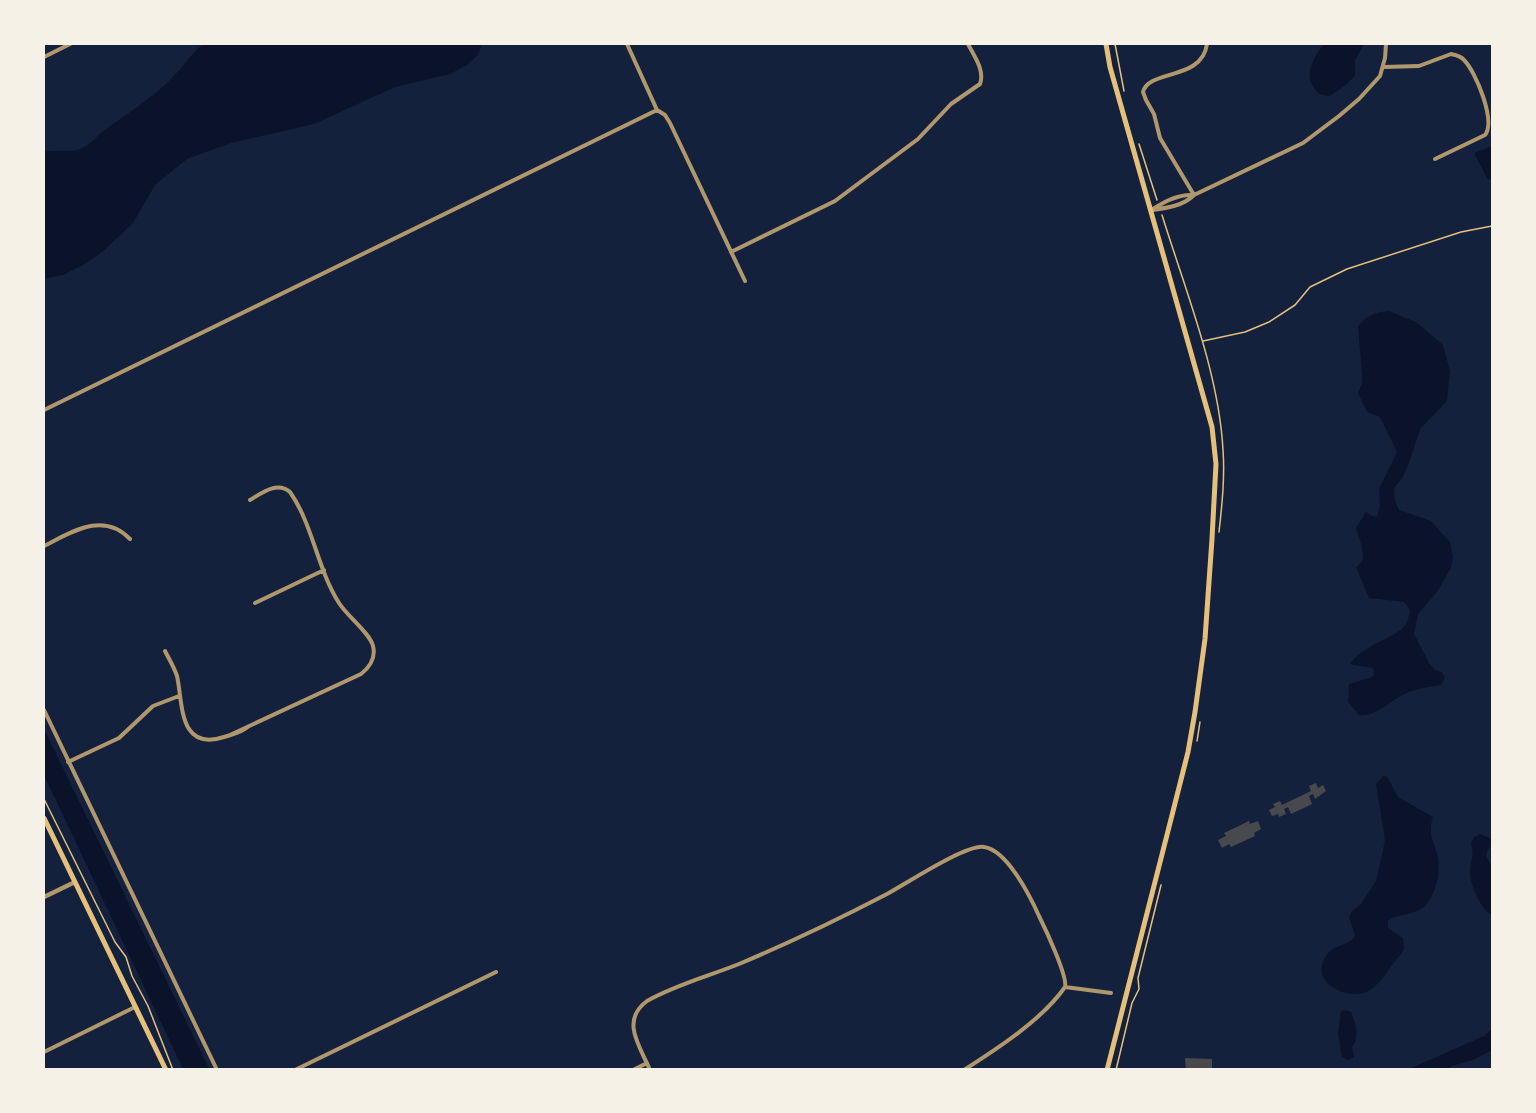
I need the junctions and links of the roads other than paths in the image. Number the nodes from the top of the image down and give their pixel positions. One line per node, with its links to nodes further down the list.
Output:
1 (70, 44): 7 (street)
2 (627, 44): 10 (street)
3 (968, 44): 17 (street)
4 (1106, 44): 16 (main road)
5 (1207, 44): 15 (street)
6 (1386, 44): 8 (street)
7 (44, 57)
8 (1384, 67): 9 (street); 15 (street)
9 (1487, 109): 11 (street); 13 (street)
10 (657, 110): 17 (street); 19 (street)
11 (1492, 112)
12 (1492, 133): 13 (street)
13 (1486, 134): 14 (street)
14 (1435, 159)
15 (1194, 195): 16 (street)
16 (1152, 210): 44 (main road)
17 (731, 252): 18 (street)
18 (745, 281)
19 (44, 410)
20 (250, 500): 23 (street)
21 (130, 539): 22 (street)
22 (44, 546)
23 (324, 570): 24 (street); 26 (street)
24 (255, 603)
25 (165, 651): 26 (street)
26 (179, 696): 28 (street)
27 (44, 710): 28 (street)
28 (68, 762): 39 (street)
29 (44, 818): 30 (main road)
30 (75, 882): 31 (street); 35 (main road)
31 (44, 897)
32 (496, 972): 40 (street)
33 (1065, 987): 34 (street); 37 (street); 43 (street)
34 (1111, 993)
35 (135, 1008): 36 (street); 38 (main road)
36 (44, 1053)
37 (647, 1063): 41 (street); 42 (street)
38 (166, 1070)
39 (217, 1070)
40 (295, 1070)
41 (633, 1070)
42 (650, 1070)
43 (964, 1070)
44 (1107, 1070)

